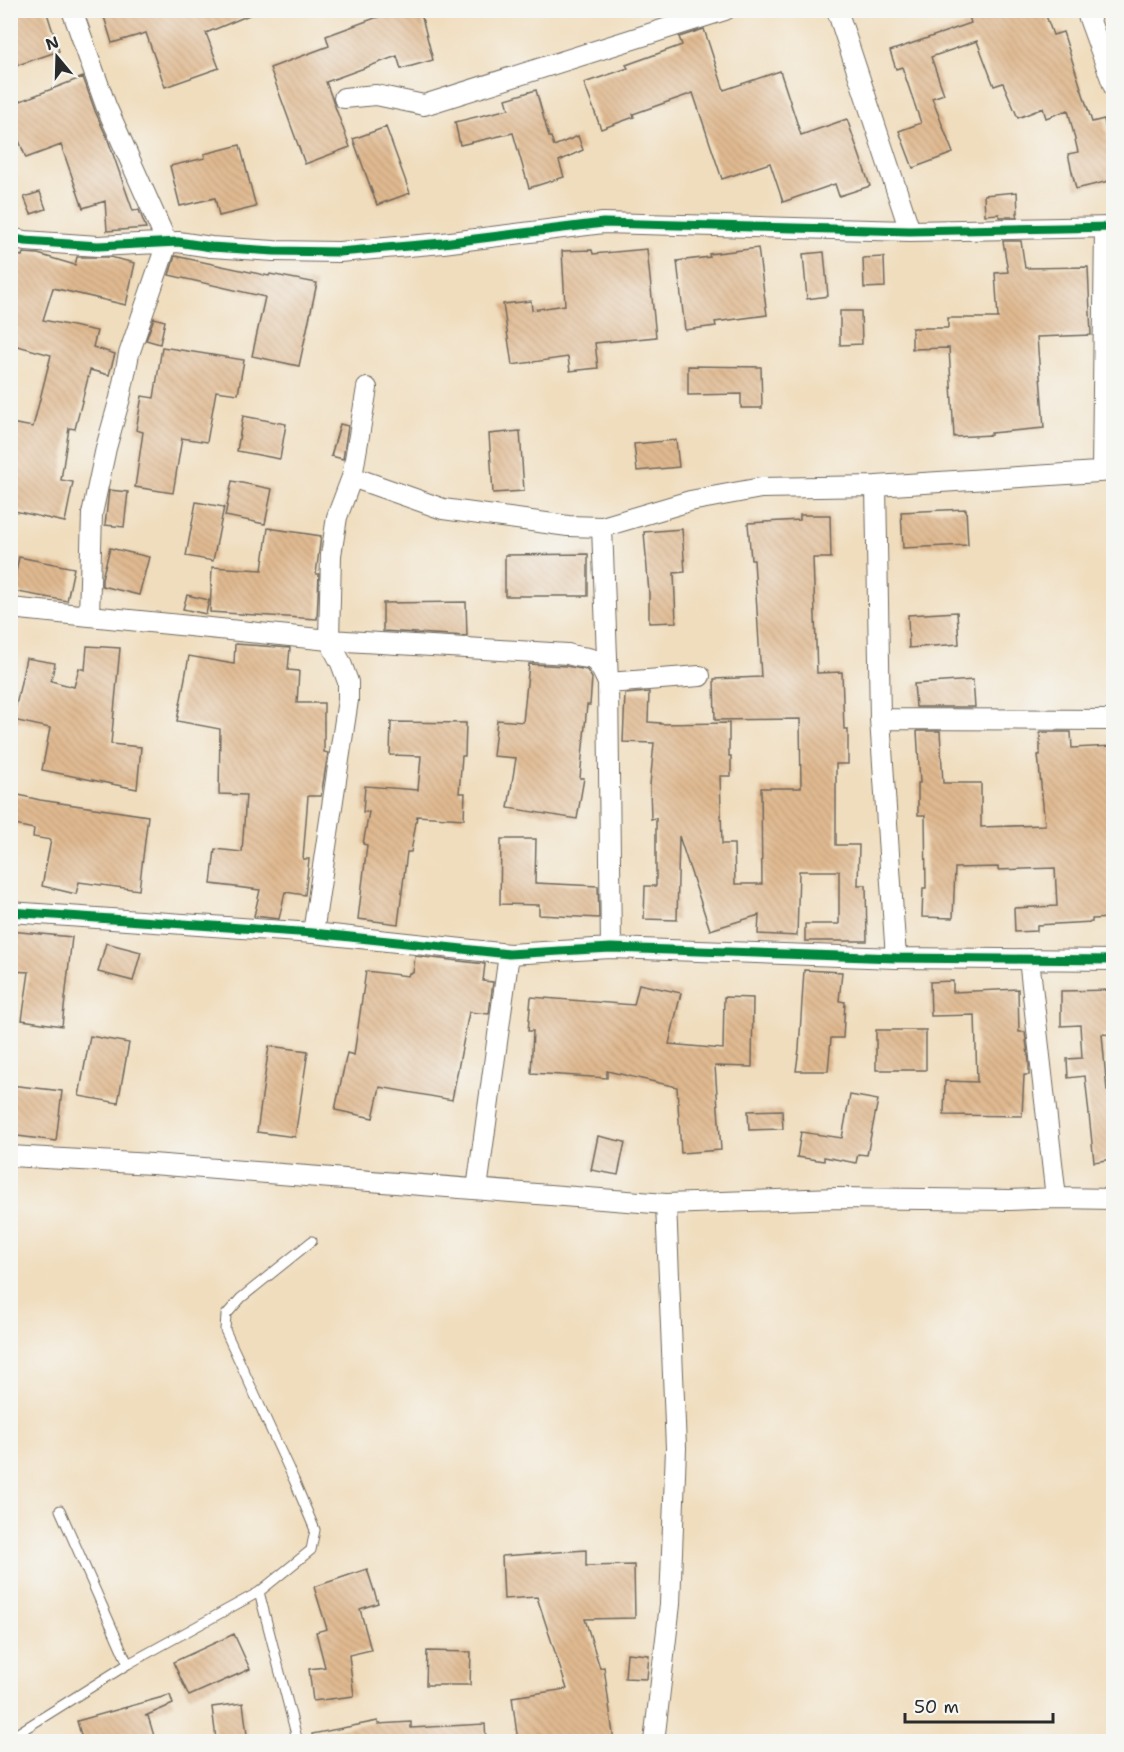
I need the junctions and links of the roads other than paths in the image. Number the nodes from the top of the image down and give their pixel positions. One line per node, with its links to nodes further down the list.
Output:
1 (72, 10): 10 (street)
2 (725, 10): 6 (street)
3 (837, 10): 8 (street)
4 (1086, 10): 5 (street)
5 (1113, 87)
6 (344, 98)
7 (1109, 227): 8 (street); 12 (street)
8 (910, 231): 10 (street)
9 (10, 238): 10 (street)
10 (167, 243): 17 (street)
11 (367, 388): 13 (street)
12 (1108, 471): 14 (street)
13 (352, 477): 15 (street); 18 (street)
14 (876, 486): 15 (street); 21 (street)
15 (602, 527): 20 (street)
16 (10, 608): 17 (street)
17 (89, 616): 18 (street)
18 (329, 640): 20 (street); 24 (street)
19 (700, 676): 20 (street)
20 (608, 683): 25 (street)
21 (880, 719): 22 (street); 27 (street)
22 (1113, 720)
23 (10, 912): 24 (street)
24 (313, 933): 26 (street)
25 (611, 948): 26 (street); 27 (street)
26 (509, 954): 31 (street)
27 (896, 958): 28 (street)
28 (1029, 959): 29 (street); 32 (street)
29 (1113, 960)
30 (10, 1156): 31 (street)
31 (477, 1189): 34 (street)
32 (1056, 1198): 33 (street); 34 (street)
33 (1113, 1199)
34 (666, 1204): 41 (street)
35 (312, 1241): 37 (lane)
36 (60, 1510): 38 (lane)
37 (259, 1592): 38 (lane); 40 (lane)
38 (128, 1664): 39 (lane)
39 (10, 1738)
40 (298, 1742)
41 (654, 1742)

